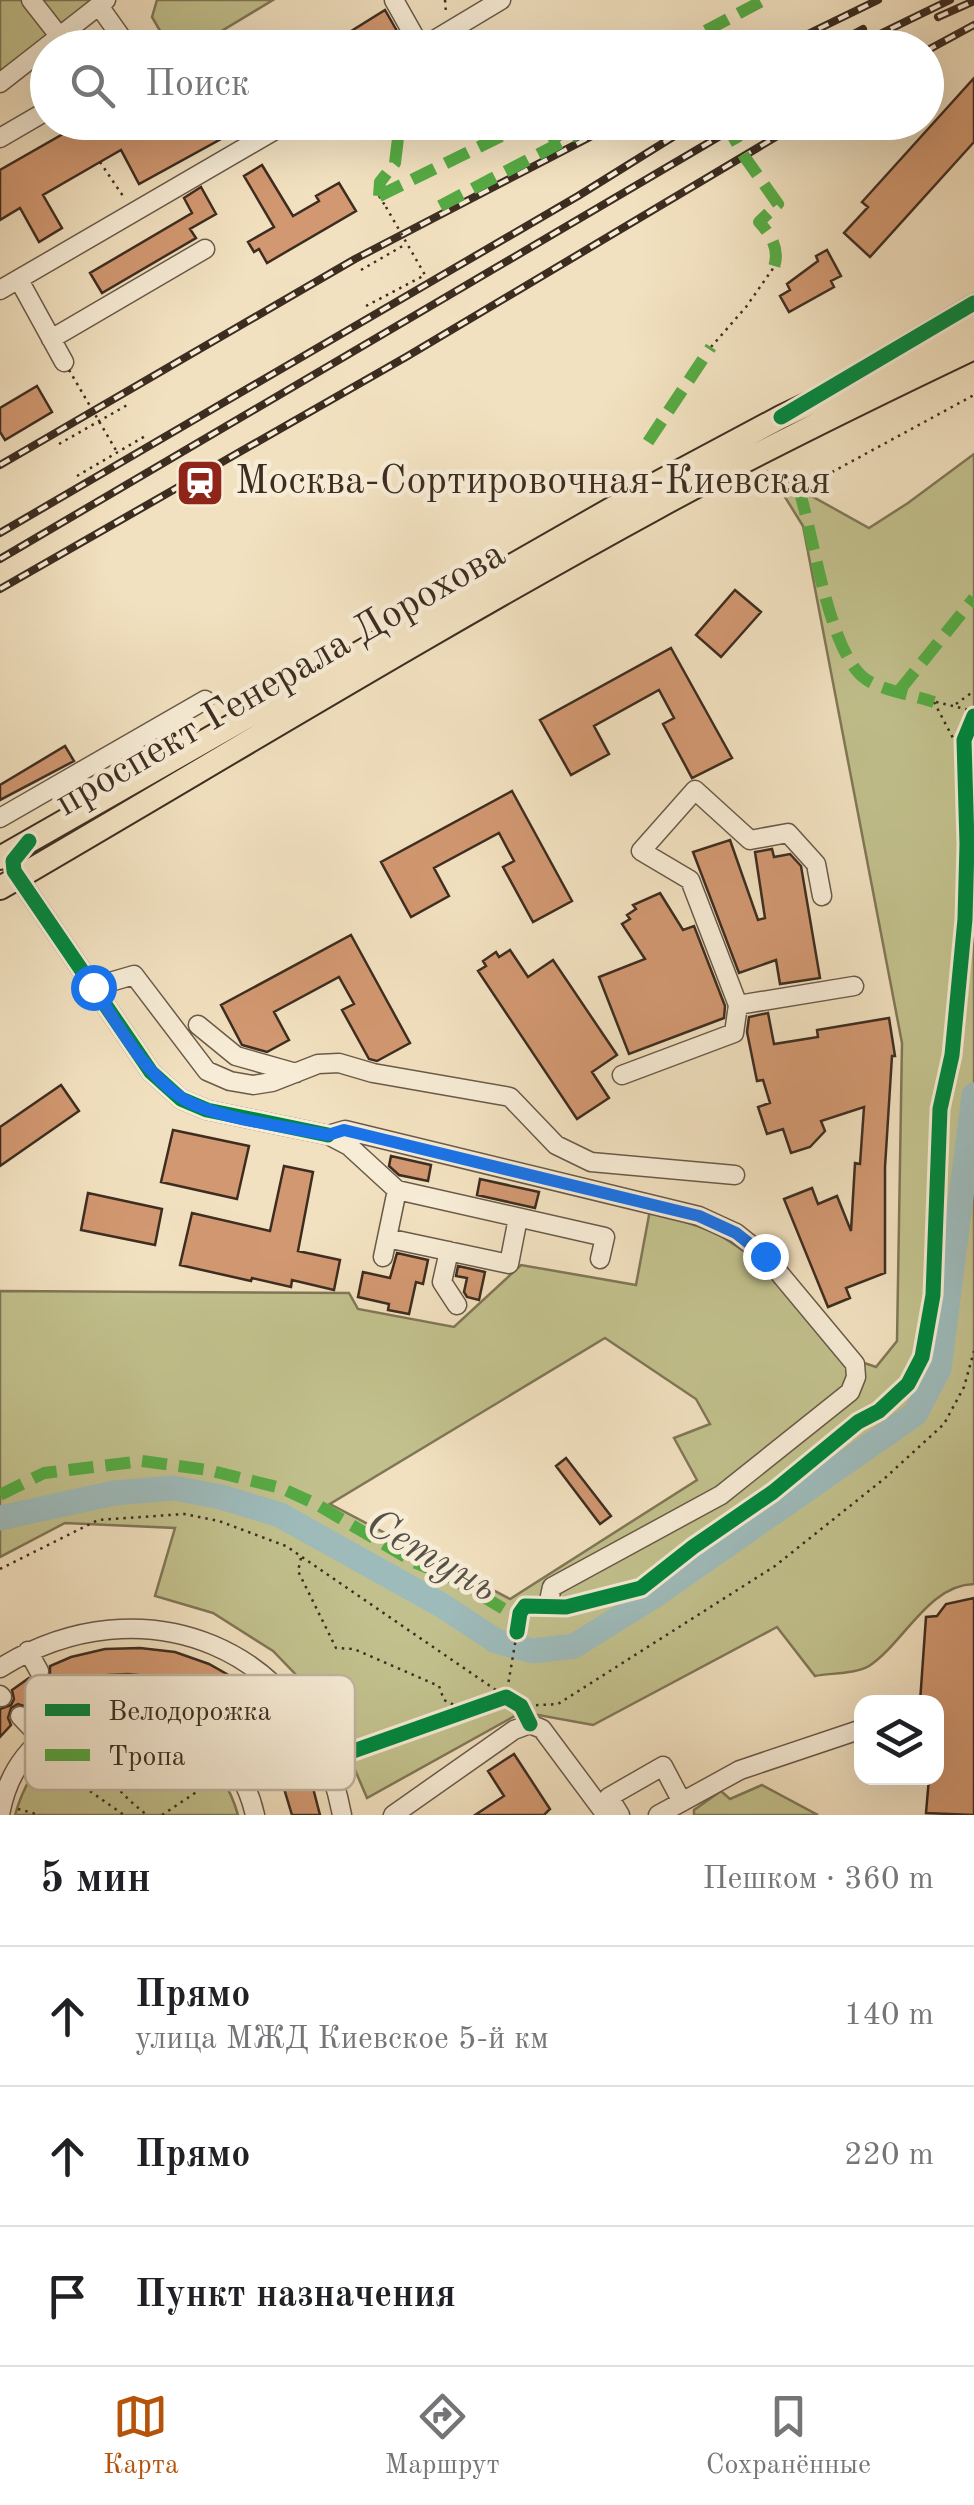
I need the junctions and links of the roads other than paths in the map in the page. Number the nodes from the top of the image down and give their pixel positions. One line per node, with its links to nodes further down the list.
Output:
1 (31, 0): 5 (street)
2 (394, 0): 8 (street)
3 (501, 0): 9 (street)
4 (102, 3): 6 (street); 7 (street)
5 (54, 30)
6 (70, 30)
7 (118, 30)
8 (411, 30)
9 (451, 30)
10 (30, 60): 11 (street)
11 (0, 83)
12 (30, 120): 13 (street)
13 (0, 138)
14 (259, 140): 16 (street)
15 (205, 249): 20 (street)
16 (18, 280): 17 (street); 20 (street)
17 (0, 290)
18 (974, 304): 25 (street)
19 (974, 325): 25 (main road, проспект Генерала Дорохова)
20 (52, 339): 23 (street)
21 (974, 348): 24 (main road, проспект Генерала Дорохова)
22 (974, 358): 24 (street)
23 (67, 366)
24 (870, 398): 30 (main road, проспект Генерала Дорохова)
25 (781, 417): 28 (main road, проспект Генерала Дорохова)
26 (205, 700): 27 (street)
27 (0, 818)
28 (29, 841): 29 (main road, проспект Генерала Дорохова); 30 (street)
29 (0, 858)
30 (9, 883): 33 (street)
31 (822, 896): 34 (street)
32 (854, 986): 34 (street)
33 (93, 987): 36 (street); 38 (street)
34 (738, 1006): 37 (street)
35 (198, 1025): 36 (street)
36 (296, 1073): 39 (street)
37 (622, 1075)
38 (328, 1135): 40 (street); 45 (street)
39 (735, 1175)
40 (397, 1190): 41 (street); 42 (street)
41 (518, 1218): 42 (street); 43 (street)
42 (449, 1251): 44 (street)
43 (600, 1259)
44 (457, 1304)
45 (550, 1596)
46 (28, 1651): 47 (street); 48 (street); 49 (street)
47 (0, 1668)
48 (39, 1672)
49 (262, 1675)
50 (20, 1716): 51 (street)
51 (25, 1724)
52 (854, 1732): 56 (street)
53 (25, 1762): 57 (street)
54 (248, 1790): 58 (street)
55 (336, 1790): 59 (street)
56 (682, 1802): 62 (street); 63 (street)
57 (1, 1810)
58 (255, 1815)
59 (342, 1815)
60 (393, 1815): 61 (street)
61 (606, 1815)
62 (620, 1815)
63 (658, 1815)

